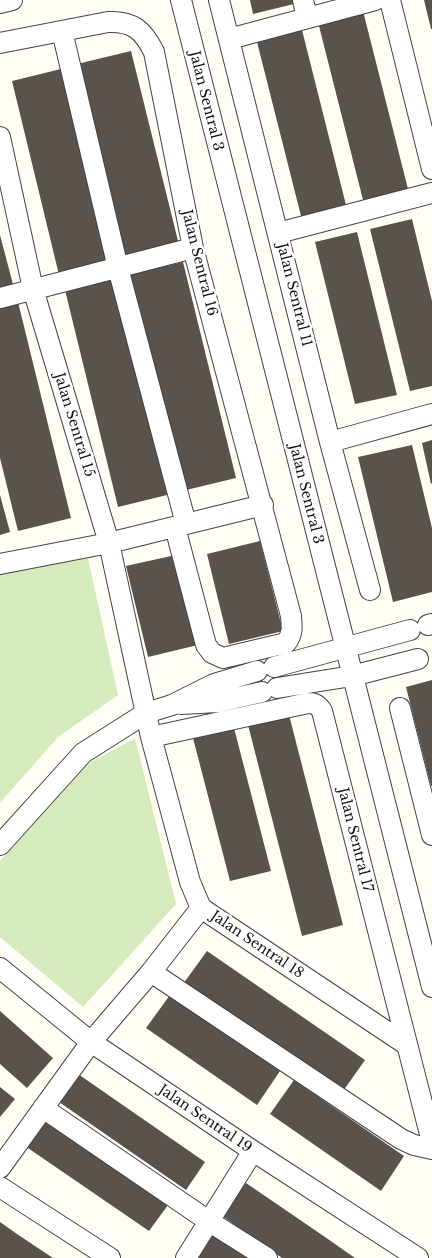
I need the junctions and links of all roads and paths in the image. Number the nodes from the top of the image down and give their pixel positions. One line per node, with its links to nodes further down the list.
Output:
1 (12, 0): 6 (street)
2 (181, 0): 27 (street, Jalan Sentral 3)
3 (219, 0): 9 (street, Jalan Sentral 11)
4 (375, 0): 7 (street)
5 (390, 0): 12 (street)
6 (0, 4)
7 (305, 9): 9 (street)
8 (62, 31): 10 (street, Jalan Sentral 16); 15 (street, Jalan Sentral 16); 16 (street)
9 (229, 39): 14 (street, Jalan Sentral 11)
10 (0, 43)
11 (0, 137): 17 (street, Jalan Sentral 15)
12 (432, 169)
13 (432, 193): 14 (street)
14 (278, 233): 20 (street, Jalan Sentral 11)
15 (193, 248): 16 (street); 21 (street, Jalan Sentral 16)
16 (118, 268): 17 (street); 22 (street)
17 (33, 289): 18 (street); 23 (street, Jalan Sentral 15)
18 (0, 298)
19 (432, 414): 20 (street)
20 (330, 442): 25 (street, Jalan Sentral 11)
21 (263, 505): 22 (street); 22 (street, Jalan Sentral 16)
22 (181, 526): 23 (street)
23 (109, 543): 24 (street); 32 (street, Jalan Sentral 15)
24 (0, 564)
25 (370, 590)
26 (423, 626): 27 (street)
27 (344, 646): 29 (street, Jalan Sentral 3); 30 (street)
28 (418, 659): 29 (street)
29 (352, 676): 30 (street); 39 (street, Jalan Sentral 3)
30 (172, 705): 32 (street)
31 (400, 708): 34 (street)
32 (146, 713): 33 (street, Jalan Sentral 18); 35 (street)
33 (151, 737): 36 (street, Jalan Sentral 18); 41 (street, Jalan Sentral 17)
34 (432, 835)
35 (0, 844)
36 (201, 908): 38 (street); 41 (street, Jalan Sentral 18)
37 (0, 968): 40 (street, Jalan Sentral 19)
38 (151, 972): 40 (street); 44 (street)
39 (432, 987)
40 (92, 1042): 42 (street); 45 (street, Jalan Sentral 19)
41 (407, 1045): 43 (street, Jalan Sentral 17)
42 (44, 1108): 46 (street); 48 (street)
43 (432, 1142)
44 (432, 1149)
45 (253, 1151): 48 (street); 52 (street, Jalan Sentral 19)
46 (0, 1168)
47 (0, 1187): 49 (street)
48 (210, 1222): 50 (street); 51 (street)
49 (110, 1258)
50 (186, 1258)
51 (267, 1258)
52 (418, 1258)

